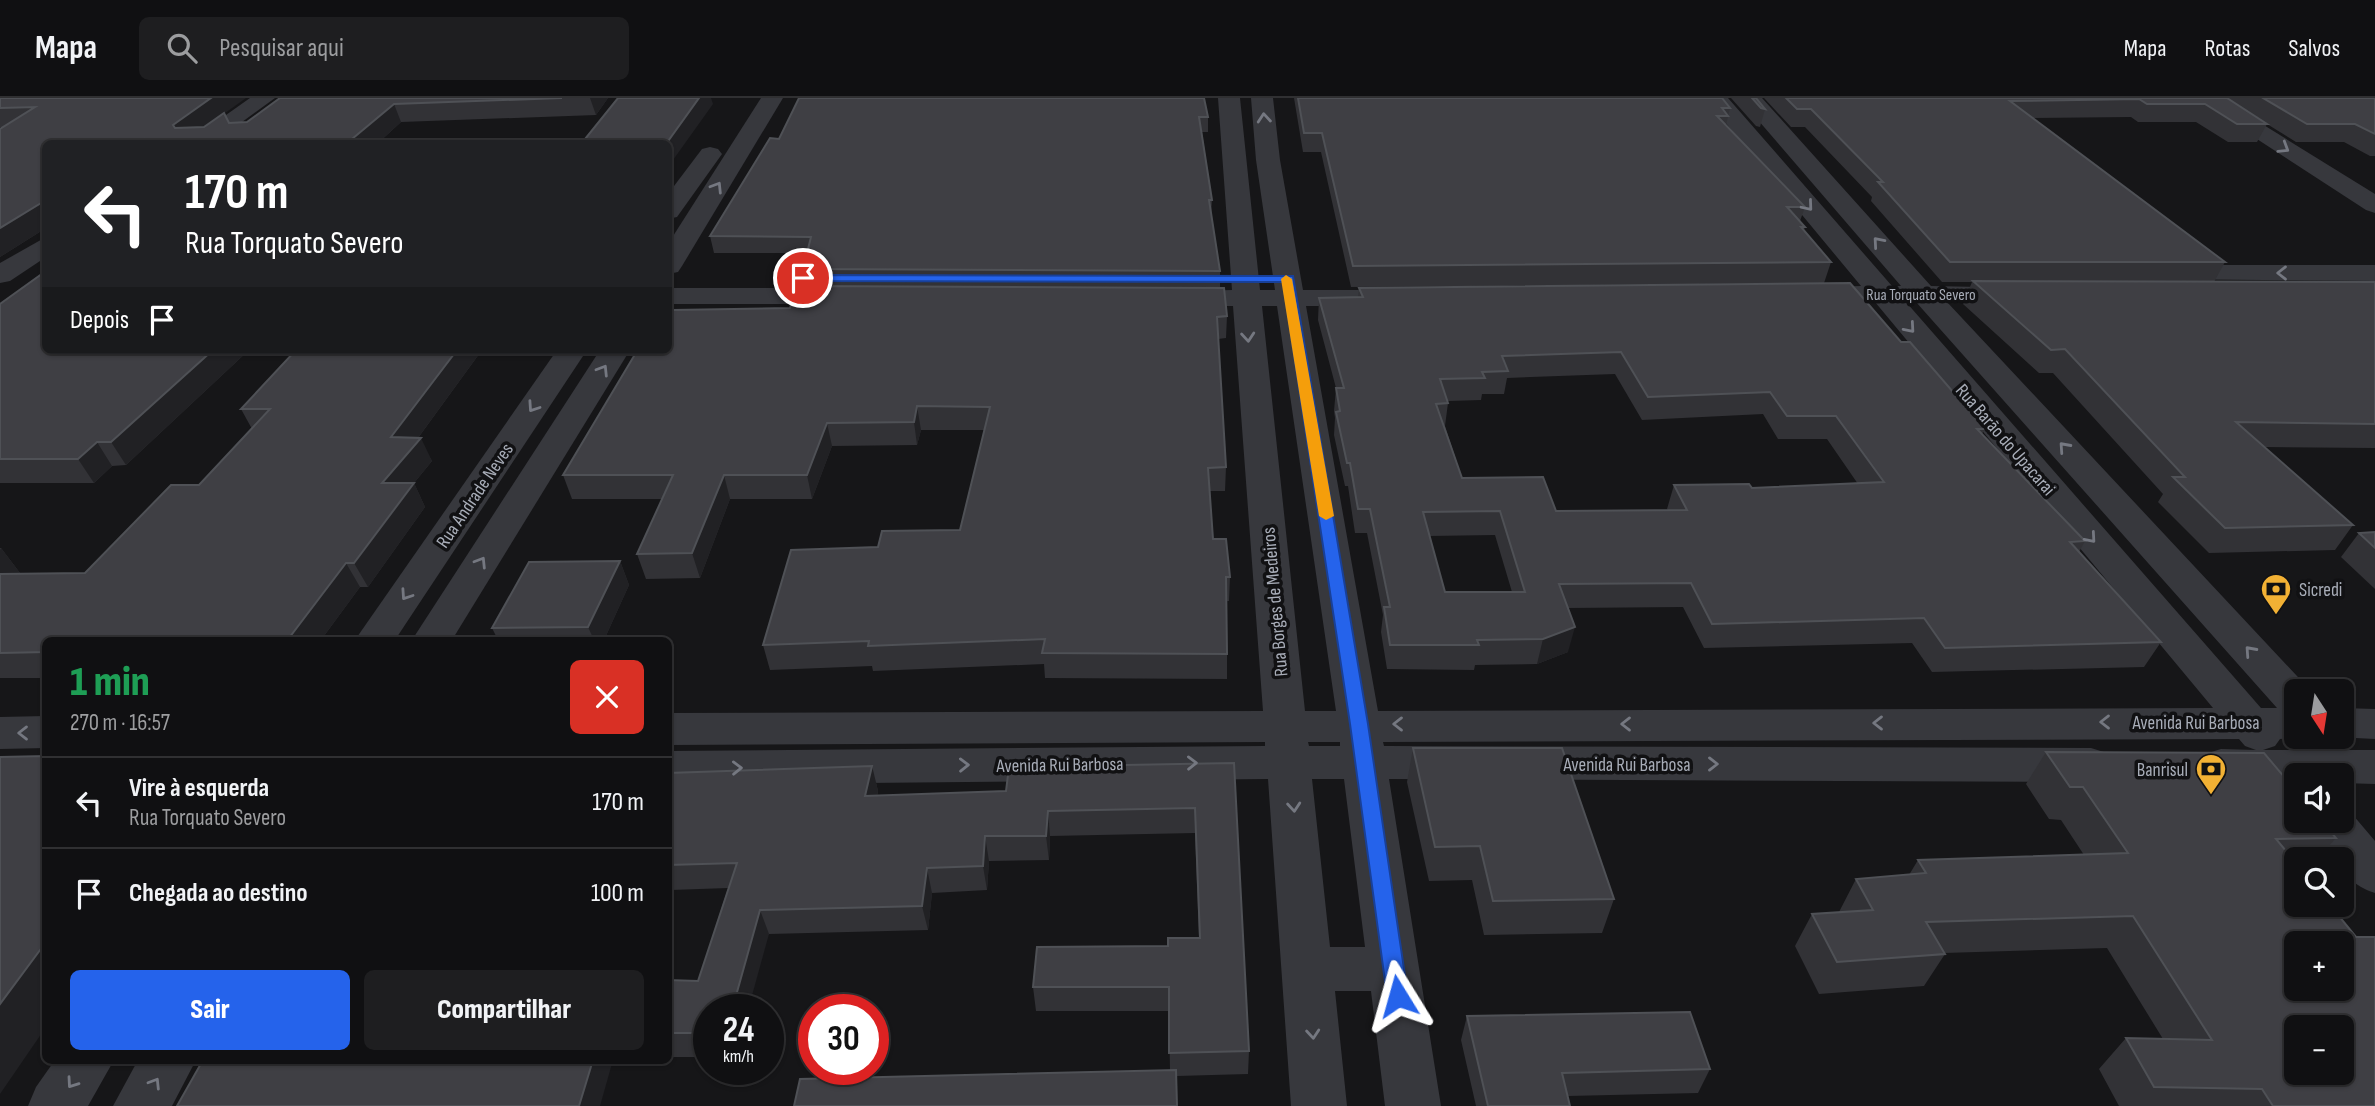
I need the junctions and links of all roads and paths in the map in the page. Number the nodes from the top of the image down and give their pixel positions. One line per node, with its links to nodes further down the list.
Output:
1 (264, 98): 11 (street)
2 (750, 98): 13 (street)
3 (772, 98): 14 (street)
4 (1229, 98): 16 (street, Rua Borges de Medeiros)
5 (1262, 98): 16 (street, Rua Borges de Medeiros, one-way to 5)
6 (1716, 98): 18 (street, Rua Barão do Upacarai)
7 (1750, 98): 17 (street, Rua Barão do Upacarai)
8 (2205, 98): 19 (street, one-way to 19)
9 (2241, 98): 15 (street)
10 (287, 106): 12 (street)
11 (202, 140)
12 (239, 140)
13 (708, 157): 14 (street); 20 (street)
14 (736, 157): 22 (street, one-way to 14)
15 (2341, 157)
16 (1251, 160): 23 (street, Rua Borges de Medeiros); 24 (street, Rua Borges de Medeiros)
17 (1808, 162): 18 (street); 32 (street, Rua Barão do Upacarai, one-way to 17)
18 (1772, 163): 32 (street, Rua Barão do Upacarai, one-way to 32)
19 (2375, 205)
20 (672, 207)
21 (672, 213): 22 (street)
22 (700, 216): 26 (street)
23 (1278, 217): 24 (street); 37 (street, Rua Borges de Medeiros)
24 (1239, 218): 36 (street, Rua Borges de Medeiros)
25 (42, 251): 31 (street)
26 (672, 260)
27 (2375, 272): 28 (street)
28 (2325, 273): 38 (street); 38 (street, one-way to 38)
29 (672, 277): 39 (street)
30 (2041, 284): 32 (street, Rua Torquato Severo)
31 (18, 285)
32 (1894, 285): 33 (street, Rua Torquato Severo); 44 (street, Rua Barão do Upacarai, one-way to 44); 45 (street, Rua Barão do Upacarai, one-way to 32)
33 (1785, 286)
34 (1151, 288): 36 (street)
35 (1394, 288): 37 (street)
36 (1244, 289): 37 (street); 58 (street, Rua Borges de Medeiros, one-way to 58)
37 (1290, 289): 59 (street, Rua Borges de Medeiros)
38 (2365, 294)
39 (672, 296)
40 (569, 354): 43 (street, Rua Andrade Neves, one-way to 43)
41 (612, 354): 42 (street, Rua Andrade Neves, one-way to 41)
42 (542, 465): 43 (street); 49 (street, Rua Andrade Neves, one-way to 42)
43 (493, 466): 48 (street, Rua Andrade Neves, one-way to 48)
44 (2041, 479): 45 (street); 46 (street, Rua Barão do Upacarai, one-way to 46)
45 (2094, 480): 47 (street, Rua Barão do Upacarai)
46 (2126, 578): 47 (street); 51 (street, Rua Barão do Upacarai)
47 (2185, 579): 50 (street, Rua Barão do Upacarai, one-way to 47)
48 (377, 637)
49 (434, 637)
50 (2284, 689)
51 (2250, 722): 52 (street, Avenida Rui Barbosa); 59 (street, Avenida Rui Barbosa, one-way to 59); 61 (street, Rua Barão do Upacarai)
52 (2284, 723)
53 (2354, 723): 54 (street)
54 (2375, 724)
55 (672, 729): 60 (street, Avenida Rui Barbosa)
56 (42, 732): 57 (street, one-way to 57)
57 (0, 733)
58 (1288, 743): 59 (street, Avenida Rui Barbosa); 60 (street, Avenida Rui Barbosa); 69 (street, Rua Borges de Medeiros, one-way to 69)
59 (1362, 744): 62 (street, Avenida Rui Barbosa, one-way to 62); 68 (street, Rua Borges de Medeiros)
60 (846, 747): 64 (street, Avenida Rui Barbosa, one-way to 60)
61 (2284, 764)
62 (2132, 766)
63 (2188, 766): 65 (street)
64 (672, 768)
65 (2284, 773)
66 (2341, 833): 67 (street)
67 (2375, 874)
68 (1394, 968): 69 (street); 75 (street, Rua Borges de Medeiros)
69 (1308, 970): 74 (street, Rua Borges de Medeiros, one-way to 74)
70 (84, 1064): 72 (street, one-way to 72)
71 (167, 1064): 73 (street, one-way to 71)
72 (56, 1106)
73 (141, 1106)
74 (1319, 1106)
75 (1413, 1106)

